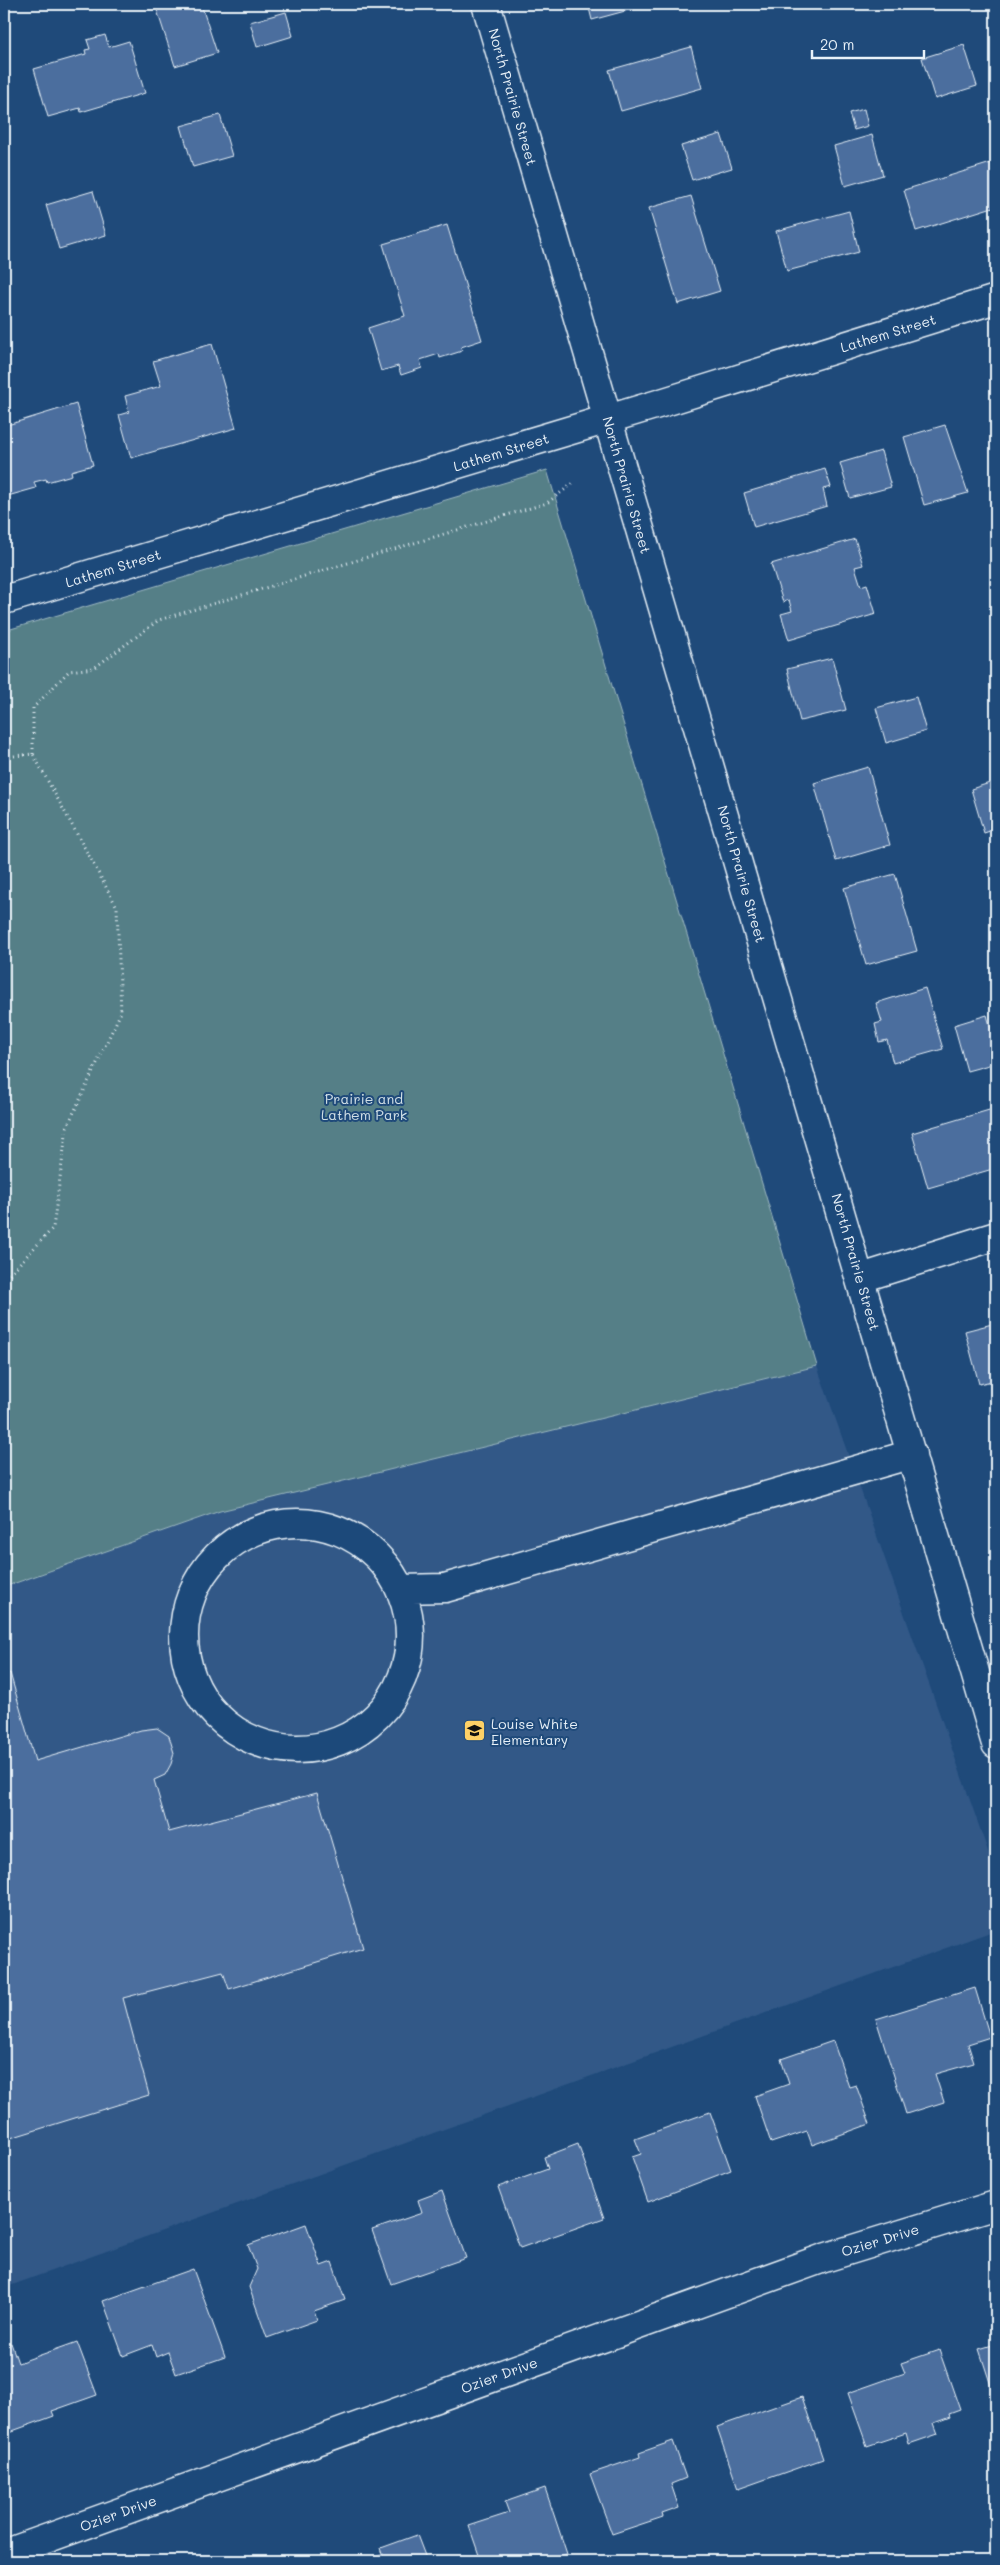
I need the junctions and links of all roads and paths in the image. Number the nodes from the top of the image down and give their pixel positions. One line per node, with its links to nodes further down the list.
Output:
1 (486, 4): 3 (street, North Prairie Street)
2 (996, 299): 3 (street, Lathem Street)
3 (608, 419): 5 (street, Lathem Street); 9 (street, North Prairie Street)
4 (575, 482): 6 (path)
5 (4, 600)
6 (33, 754): 7 (path); 10 (path)
7 (4, 757)
8 (996, 1236): 9 (street)
9 (861, 1278): 11 (street, North Prairie Street)
10 (4, 1280)
11 (912, 1454): 12 (street); 13 (street, North Prairie Street)
12 (401, 1589): 12 (street)
13 (996, 1744)
14 (996, 2205): 15 (street, Ozier Drive)
15 (4, 2554)

